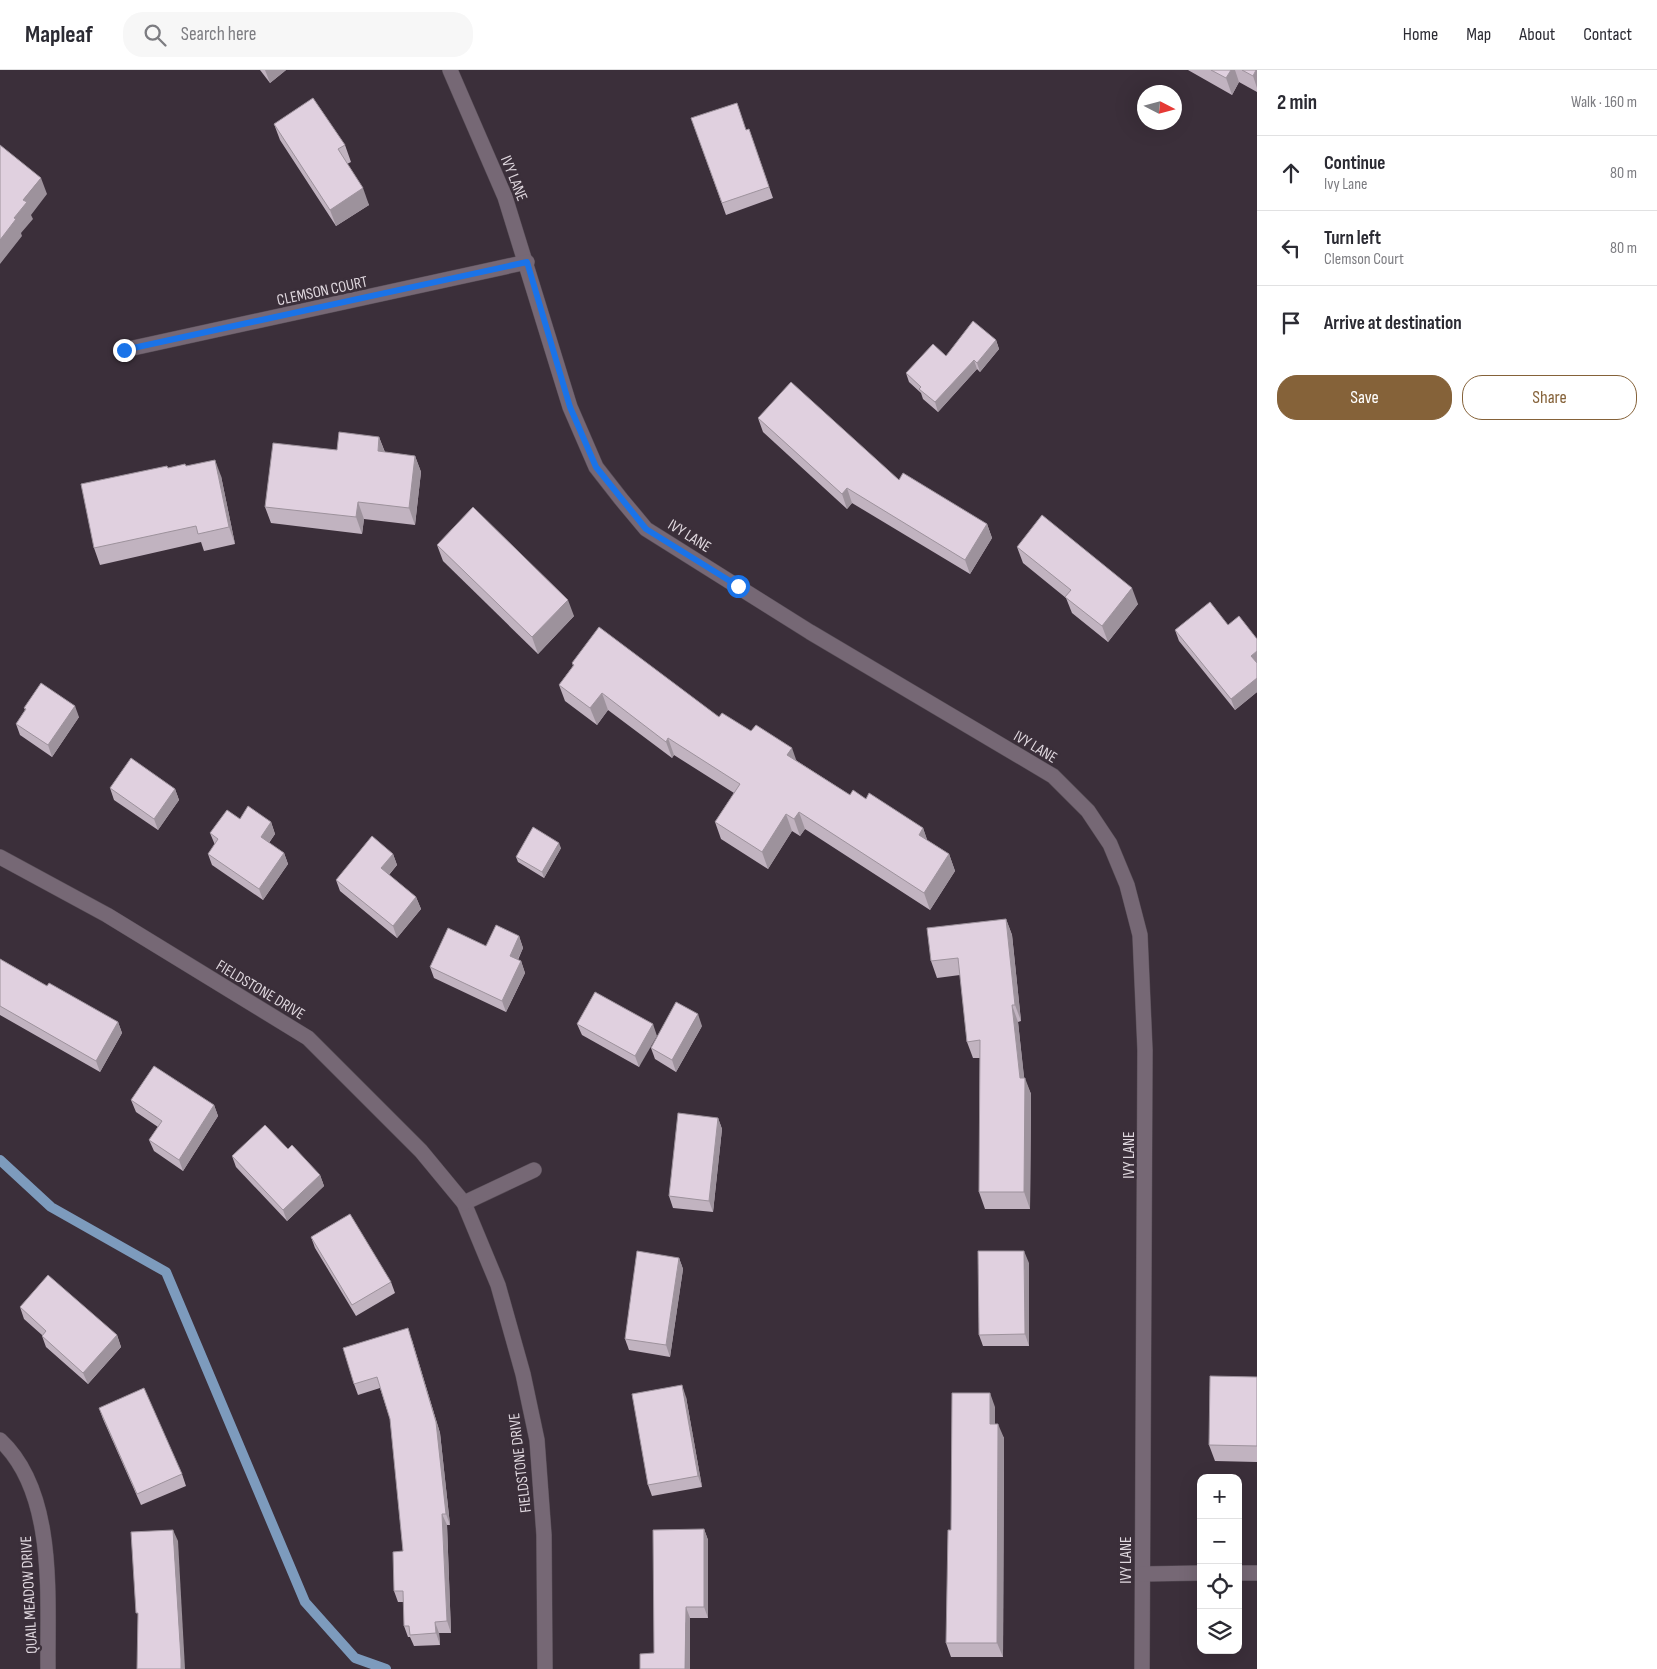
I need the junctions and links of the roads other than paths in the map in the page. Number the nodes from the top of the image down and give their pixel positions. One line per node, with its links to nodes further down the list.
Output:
1 (450, 70): 2 (street, IVY LANE)
2 (527, 262): 3 (street, CLEMSON COURT); 11 (street, IVY LANE)
3 (124, 350)
4 (0, 857): 6 (street, FIELDSTONE DRIVE)
5 (534, 1170): 6 (street)
6 (464, 1203): 13 (street, FIELDSTONE DRIVE)
7 (0, 1440): 12 (street, QUAIL MEADOW DRIVE)
8 (1197, 1573): 11 (street)
9 (1242, 1573): 10 (street)
10 (1257, 1573)
11 (1143, 1574): 14 (street, IVY LANE)
12 (48, 1669)
13 (545, 1669)
14 (1142, 1669)

